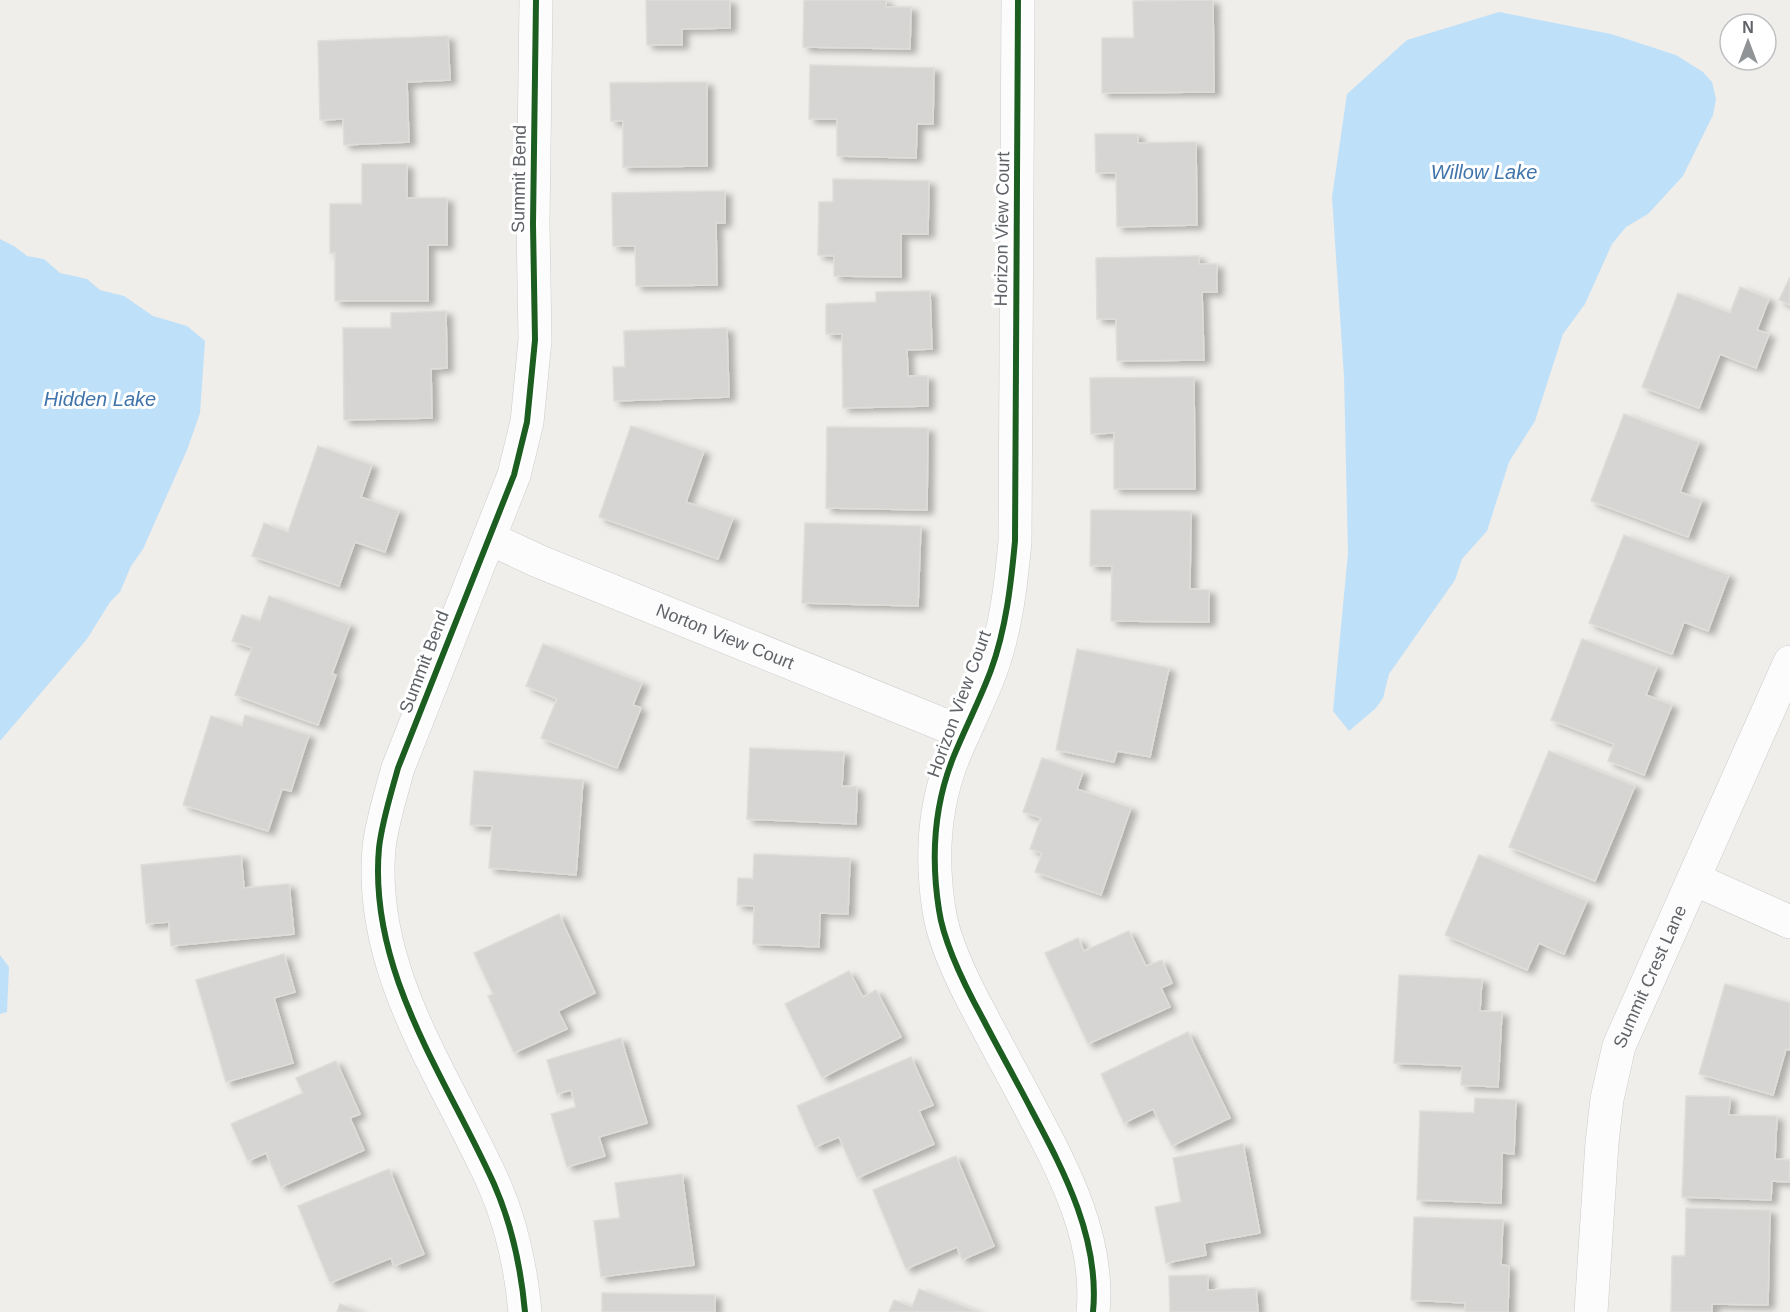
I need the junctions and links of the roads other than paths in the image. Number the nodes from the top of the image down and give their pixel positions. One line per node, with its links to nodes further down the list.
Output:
1 (536, 0): 3 (street, Summit Bend)
2 (1018, 0): 5 (street, Horizon View Court)
3 (489, 538): 5 (street, Norton View Court); 8 (street, Summit Bend)
4 (1790, 662): 6 (street, Summit Crest Lane)
5 (964, 733): 9 (street, Horizon View Court)
6 (1694, 879): 7 (street); 10 (street, Summit Crest Lane)
7 (1790, 922)
8 (525, 1312)
9 (1093, 1312)
10 (1591, 1312)

